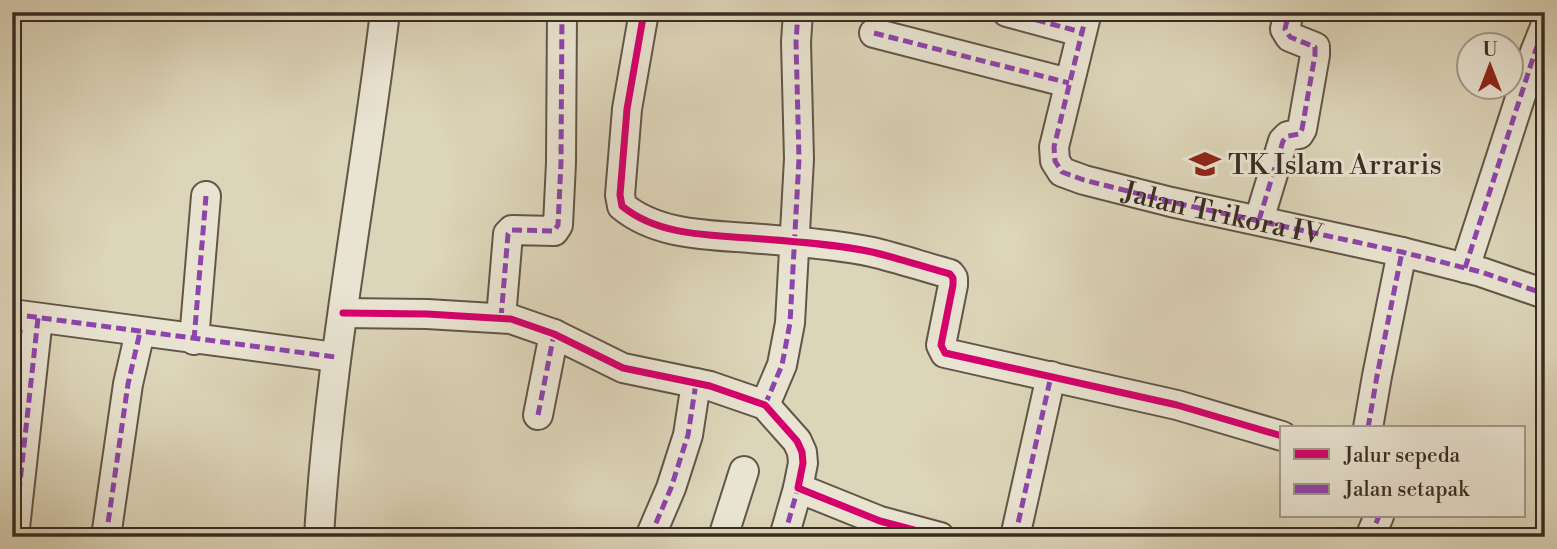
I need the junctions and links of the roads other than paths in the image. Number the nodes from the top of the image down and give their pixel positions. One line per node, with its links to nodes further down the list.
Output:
1 (385, 12): 17 (street)
2 (562, 12): 19 (street)
3 (644, 12): 13 (street)
4 (798, 12): 13 (street)
5 (1007, 12): 7 (street)
6 (1289, 12): 12 (street)
7 (1084, 22): 10 (street, Jalan Trikora IV)
8 (1545, 27): 15 (street)
9 (874, 33): 10 (street)
10 (1069, 83): 12 (street, Jalan Trikora IV)
11 (206, 196): 22 (street)
12 (1259, 220): 14 (street, Jalan Trikora IV)
13 (794, 243): 24 (street); 26 (street)
14 (1402, 252): 15 (street, Jalan Trikora IV); 28 (street)
15 (1465, 268): 16 (street, Jalan Trikora IV)
16 (1545, 294)
17 (343, 313): 19 (street); 23 (street)
18 (25, 316): 20 (street); 33 (street)
19 (501, 318): 21 (street)
20 (140, 332): 22 (street); 34 (street)
21 (554, 334): 25 (street); 27 (street)
22 (194, 340): 23 (street)
23 (335, 357): 35 (street)
24 (1051, 376): 29 (street); 40 (street)
25 (696, 383): 26 (street); 36 (street)
26 (765, 405): 31 (street)
27 (538, 415)
28 (1368, 426)
29 (1280, 435)
30 (744, 471): 37 (street)
31 (798, 488): 38 (street); 39 (street)
32 (1378, 518): 41 (street)
33 (14, 537)
34 (106, 537)
35 (319, 537)
36 (650, 537)
37 (723, 537)
38 (784, 537)
39 (940, 537)
40 (1015, 537)
41 (1370, 537)

